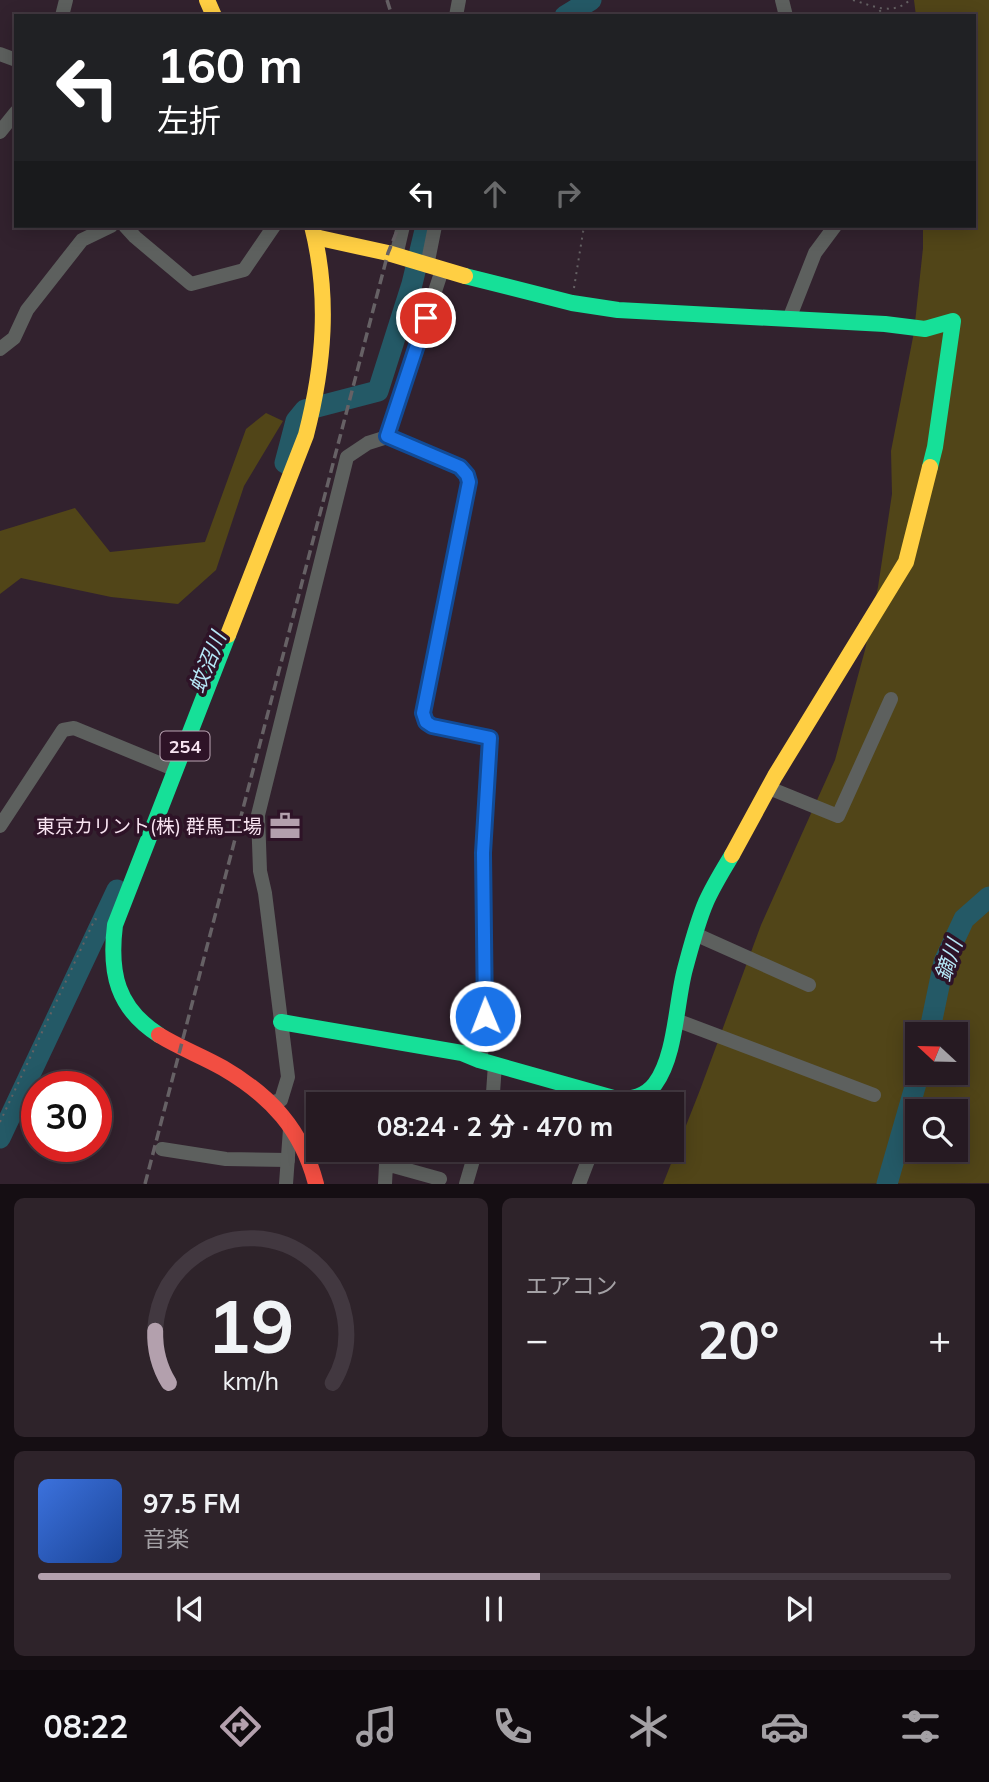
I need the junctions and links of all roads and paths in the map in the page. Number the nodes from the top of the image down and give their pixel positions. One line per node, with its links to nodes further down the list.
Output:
1 (853, 0): 3 (path)
2 (910, 0): 3 (path)
3 (882, 9): 4 (path)
4 (876, 14)
5 (14, 114): 6 (street)
6 (0, 132)
7 (106, 228): 19 (street)
8 (127, 228): 9 (street)
9 (273, 228)
10 (403, 228): 15 (street)
11 (435, 228): 16 (street)
12 (584, 228): 17 (path)
13 (834, 228): 18 (street)
14 (313, 231): 15 (main road); 22 (main road, 254)
15 (396, 256): 16 (main road)
16 (434, 268): 17 (main road); 20 (street)
17 (572, 303): 18 (main road)
18 (789, 320): 23 (main road)
19 (0, 349)
20 (387, 436): 29 (street); 30 (street)
21 (891, 699): 23 (street)
22 (169, 767): 24 (street); 25 (main road, 254)
23 (769, 788): 26 (main road)
24 (0, 826)
25 (116, 925): 36 (main road, 254); 37 (path)
26 (697, 935): 27 (street); 28 (main road)
27 (809, 985)
28 (676, 1020): 34 (main road); 35 (street)
29 (281, 1022): 30 (main road); 36 (street)
30 (479, 1060): 31 (main road)
31 (495, 1063): 32 (street); 33 (main road)
32 (493, 1092)
33 (585, 1092)
34 (647, 1092)
35 (874, 1095)
36 (273, 1102): 38 (main road, 254)
37 (0, 1122)
38 (290, 1124): 40 (street); 45 (main road, 254)
39 (162, 1149): 40 (street)
40 (288, 1160): 44 (street)
41 (472, 1162): 47 (street)
42 (587, 1162): 48 (street)
43 (440, 1180): 46 (street)
44 (286, 1184)
45 (316, 1184)
46 (386, 1184)
47 (466, 1184)
48 (579, 1184)

